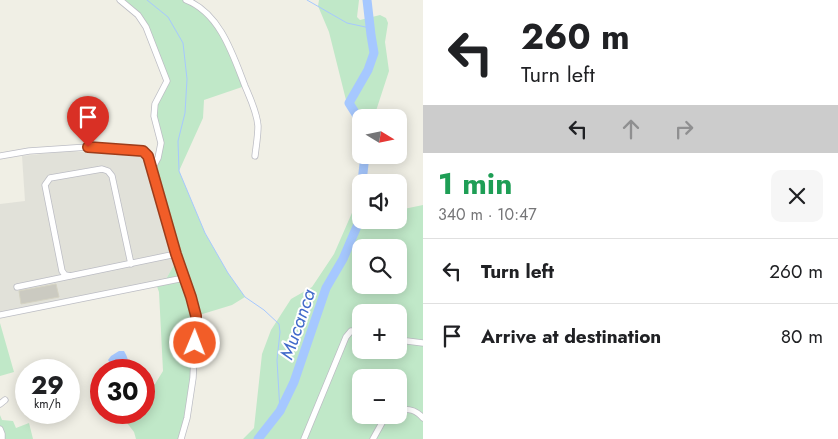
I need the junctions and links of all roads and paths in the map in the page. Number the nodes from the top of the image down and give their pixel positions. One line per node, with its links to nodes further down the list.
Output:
1 (120, 0): 5 (street)
2 (186, 0): 4 (street)
3 (0, 156): 5 (street)
4 (255, 156)
5 (152, 169): 6 (street)
6 (176, 254): 7 (street); 9 (street)
7 (131, 264): 8 (street); 8 (street)
8 (71, 276): 10 (street)
9 (184, 278): 11 (street); 20 (street)
10 (17, 287)
11 (0, 315)
12 (352, 331): 21 (street)
13 (407, 341): 14 (street)
14 (423, 343)
15 (407, 408): 16 (street)
16 (423, 418)
17 (381, 424): 22 (street)
18 (0, 429): 19 (street)
19 (2, 439)
20 (182, 439)
21 (304, 439)
22 (373, 439)

